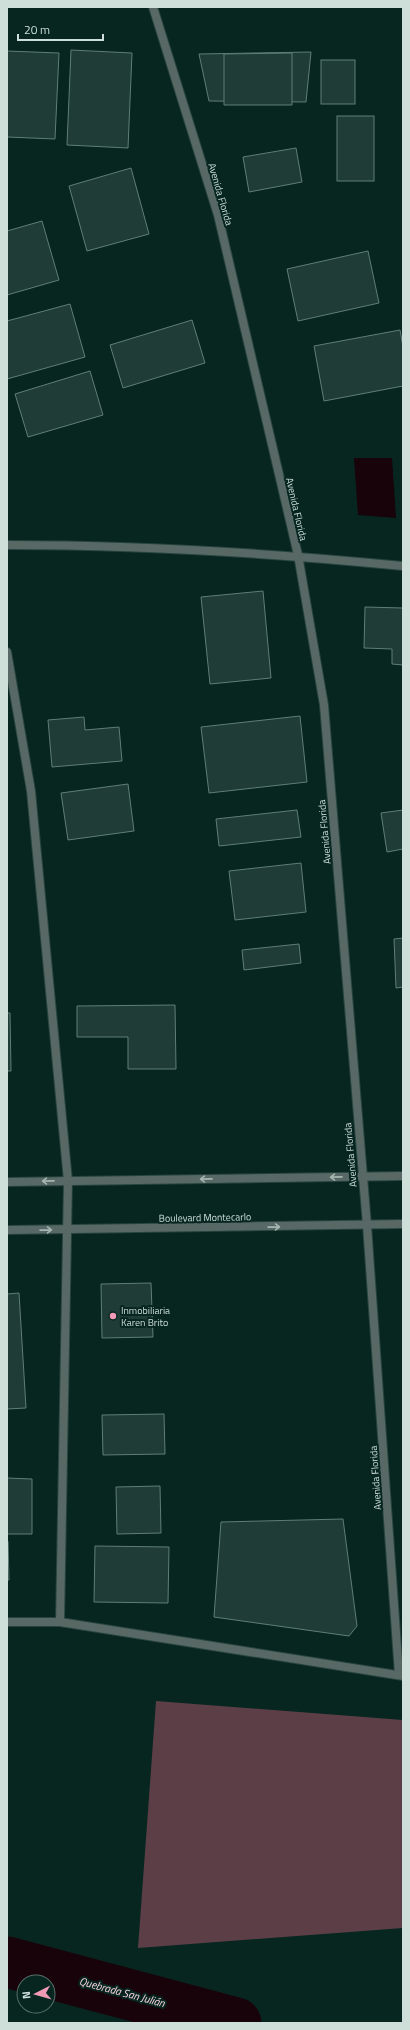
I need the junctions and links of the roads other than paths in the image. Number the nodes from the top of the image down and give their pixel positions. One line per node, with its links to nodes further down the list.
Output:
1 (153, 7): 3 (street, Avenida Florida)
2 (7, 545): 3 (street)
3 (298, 556): 4 (street); 7 (street, Avenida Florida)
4 (403, 566)
5 (7, 652): 8 (street)
6 (403, 1176): 7 (street)
7 (362, 1177): 8 (street, one-way to 8); 11 (street, Avenida Florida)
8 (68, 1181): 9 (street, one-way to 9); 12 (street)
9 (7, 1182)
10 (403, 1224): 11 (street, Boulevard Montecarlo)
11 (366, 1226): 12 (street, Boulevard Montecarlo, one-way to 11); 16 (street, Avenida Florida)
12 (67, 1229): 13 (street, Boulevard Montecarlo, one-way to 12); 15 (street)
13 (7, 1230)
14 (7, 1622): 15 (street)
15 (60, 1622): 16 (street)
16 (401, 1676)

